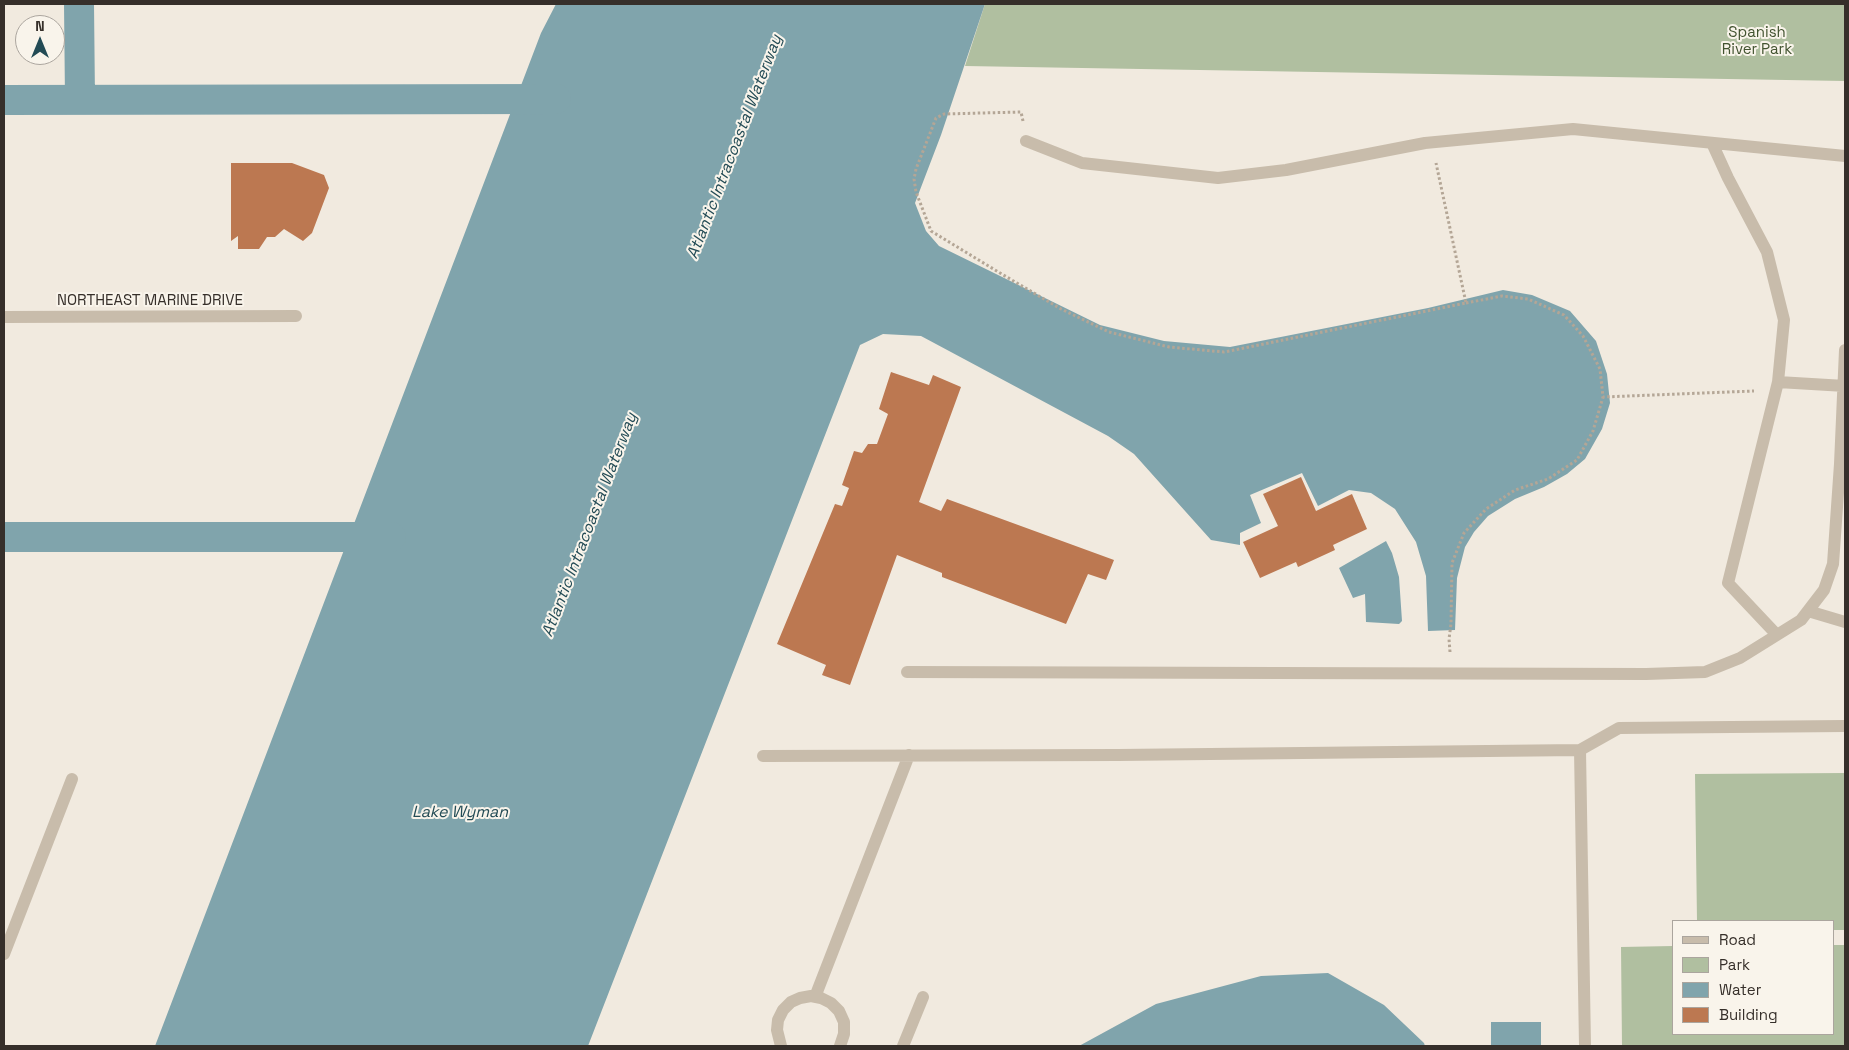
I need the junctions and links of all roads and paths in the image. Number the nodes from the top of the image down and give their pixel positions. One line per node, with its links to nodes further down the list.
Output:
1 (1026, 141): 2 (street); 5 (path)
2 (1432, 142): 3 (street); 5 (path)
3 (1712, 143): 4 (street); 9 (street)
4 (1845, 156)
5 (1466, 303): 11 (path)
6 (296, 316): 7 (street, NORTHEAST MARINE DRIVE)
7 (4, 317)
8 (1845, 350): 10 (street)
9 (1777, 386): 10 (street); 11 (path); 15 (street)
10 (1844, 386): 12 (street)
11 (1603, 397): 17 (path)
12 (1843, 467): 13 (street)
13 (1808, 610): 14 (street); 15 (street)
14 (1845, 622)
15 (1777, 634): 17 (street)
16 (907, 672): 17 (street)
17 (1451, 673)
18 (1845, 726): 19 (street)
19 (1580, 750): 20 (street); 29 (street)
20 (909, 755): 21 (street); 24 (street)
21 (763, 756)
22 (72, 779): 23 (street)
23 (4, 954)
24 (815, 997): 26 (street); 27 (street)
25 (923, 997): 28 (street)
26 (781, 1046)
27 (842, 1046)
28 (903, 1046)
29 (1585, 1046)

